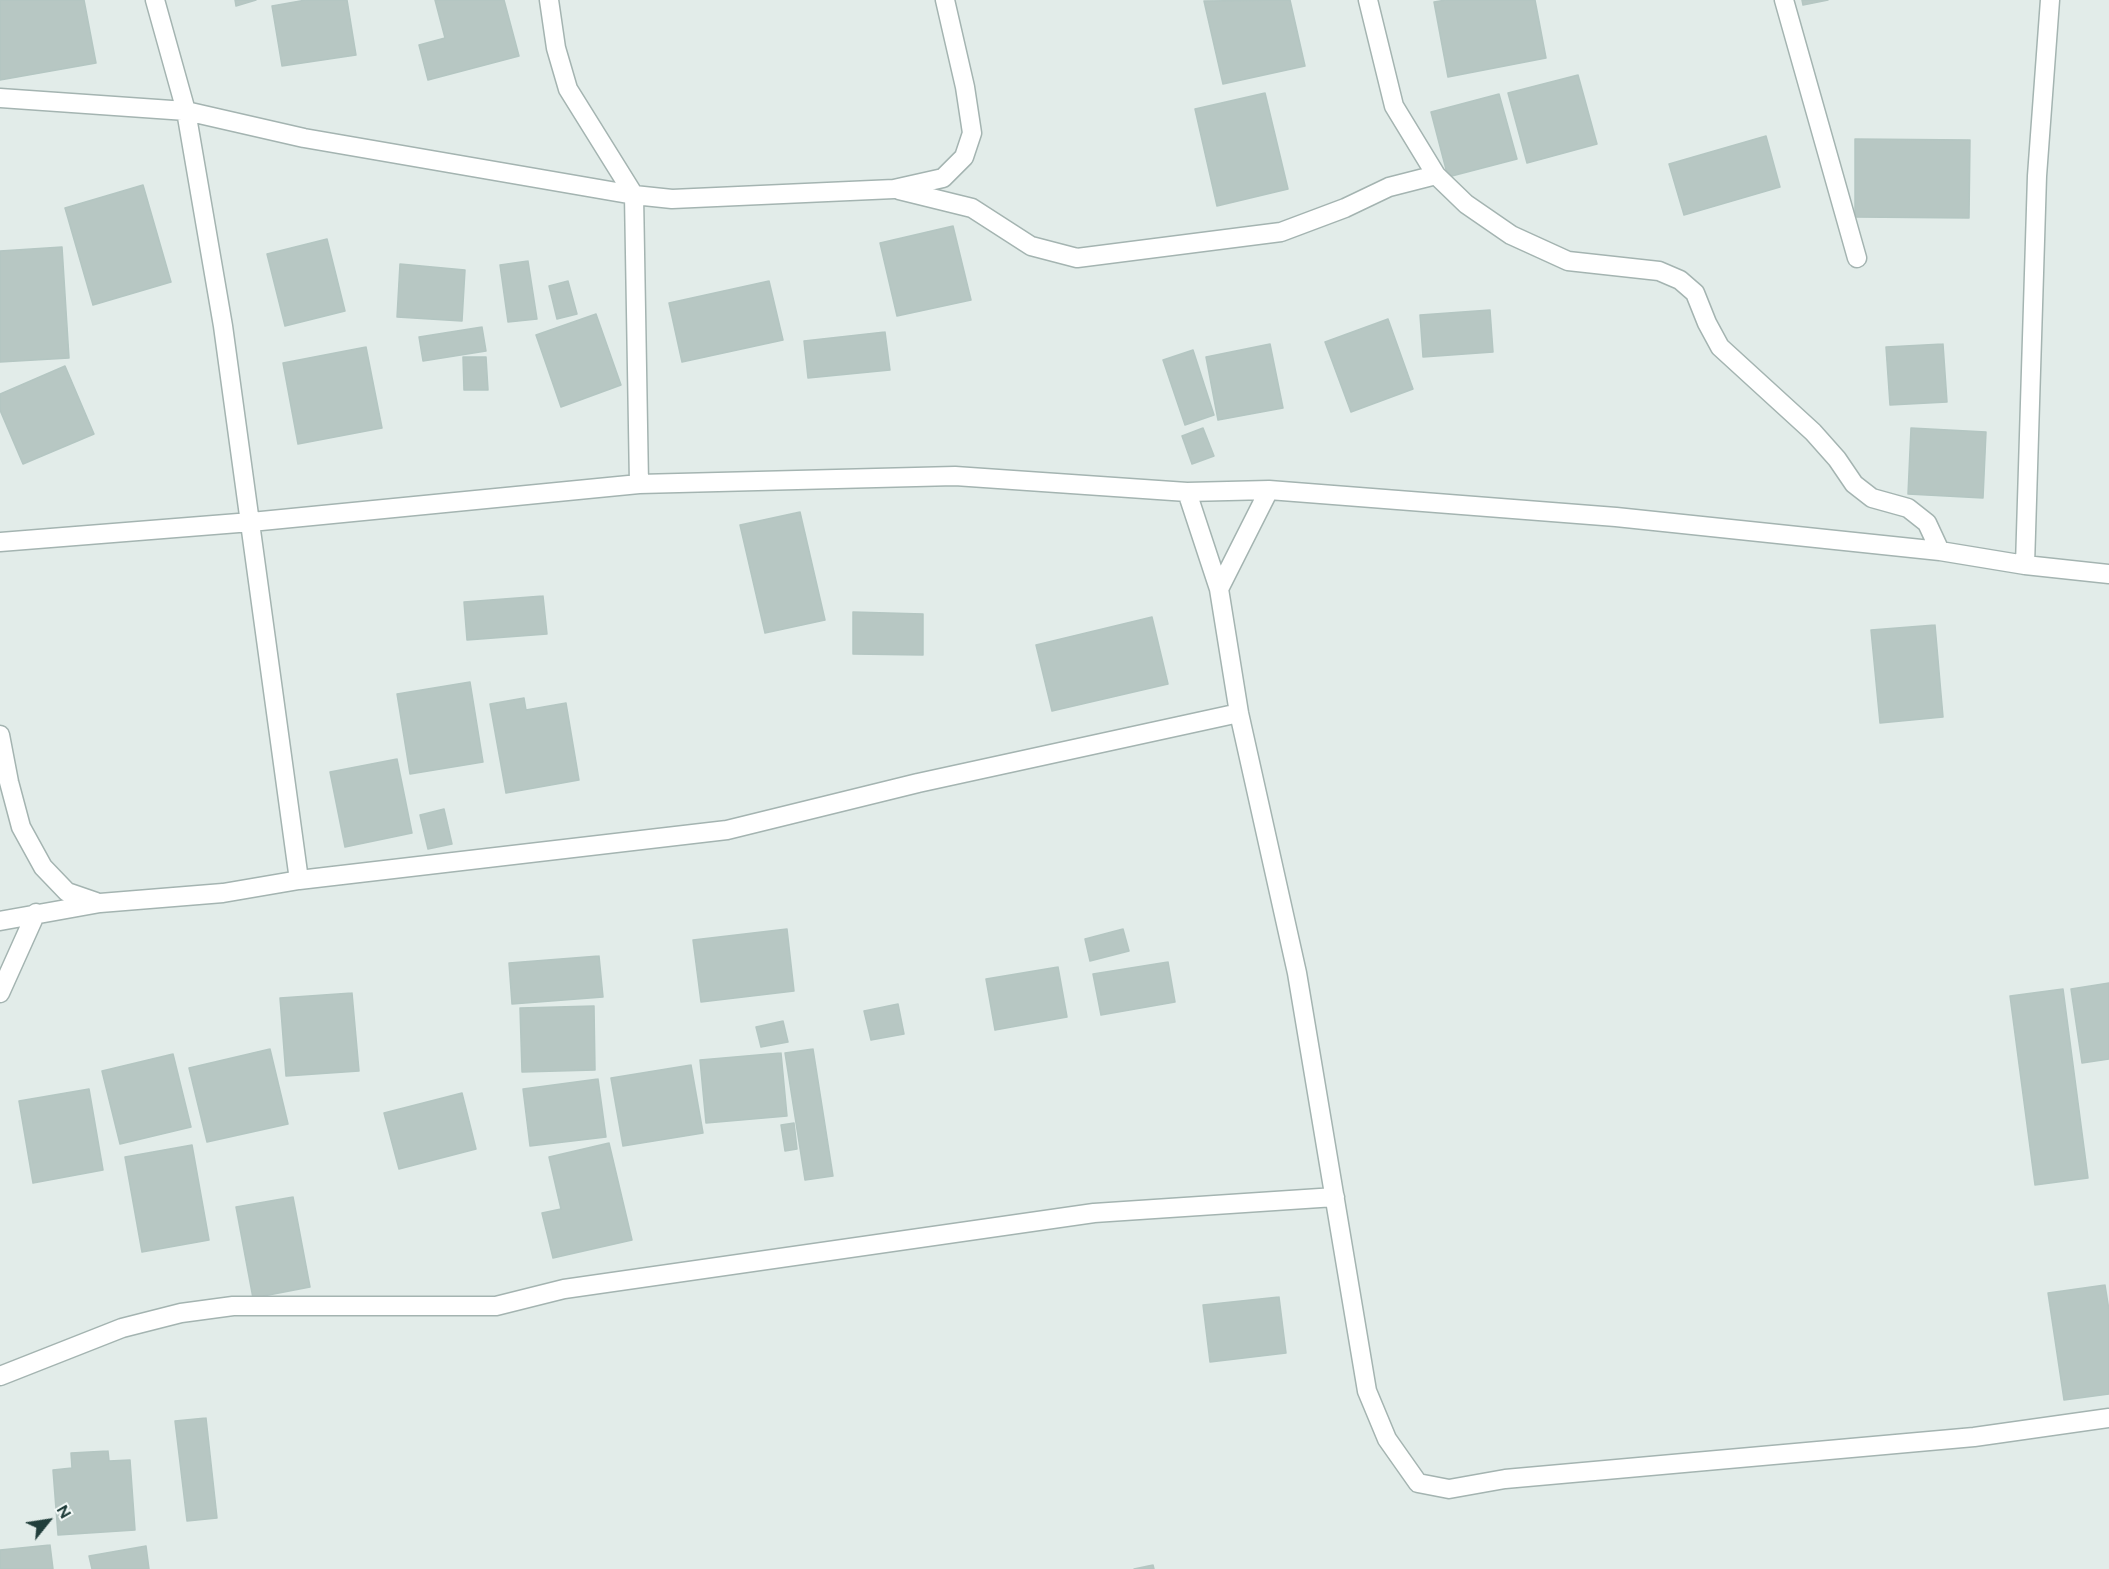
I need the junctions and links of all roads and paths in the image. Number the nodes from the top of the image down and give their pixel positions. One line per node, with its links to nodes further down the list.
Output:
1 (155, 0): 8 (street)
2 (549, 0): 11 (street)
3 (945, 0): 10 (street)
4 (1368, 0): 9 (street)
5 (1784, 0): 12 (street)
6 (2050, 0): 19 (street)
7 (0, 98): 8 (street)
8 (186, 111): 11 (street); 16 (street)
9 (1436, 175): 10 (street); 18 (street)
10 (894, 189): 11 (street)
11 (634, 195): 13 (street)
12 (1857, 258)
13 (639, 484): 15 (street); 16 (street)
14 (1269, 490): 15 (street); 18 (street); 21 (street)
15 (1187, 492): 21 (street)
16 (251, 522): 17 (street); 24 (street)
17 (0, 542)
18 (1940, 551): 19 (street)
19 (2025, 565): 20 (street)
20 (2109, 574)
21 (1219, 590): 22 (street)
22 (1239, 713): 24 (street); 29 (street)
23 (0, 735): 25 (street)
24 (299, 880): 25 (street)
25 (100, 903): 26 (street)
26 (36, 913): 27 (street); 28 (street)
27 (0, 921)
28 (0, 993)
29 (1335, 1197): 30 (street); 31 (street)
30 (0, 1376)
31 (2109, 1418)

